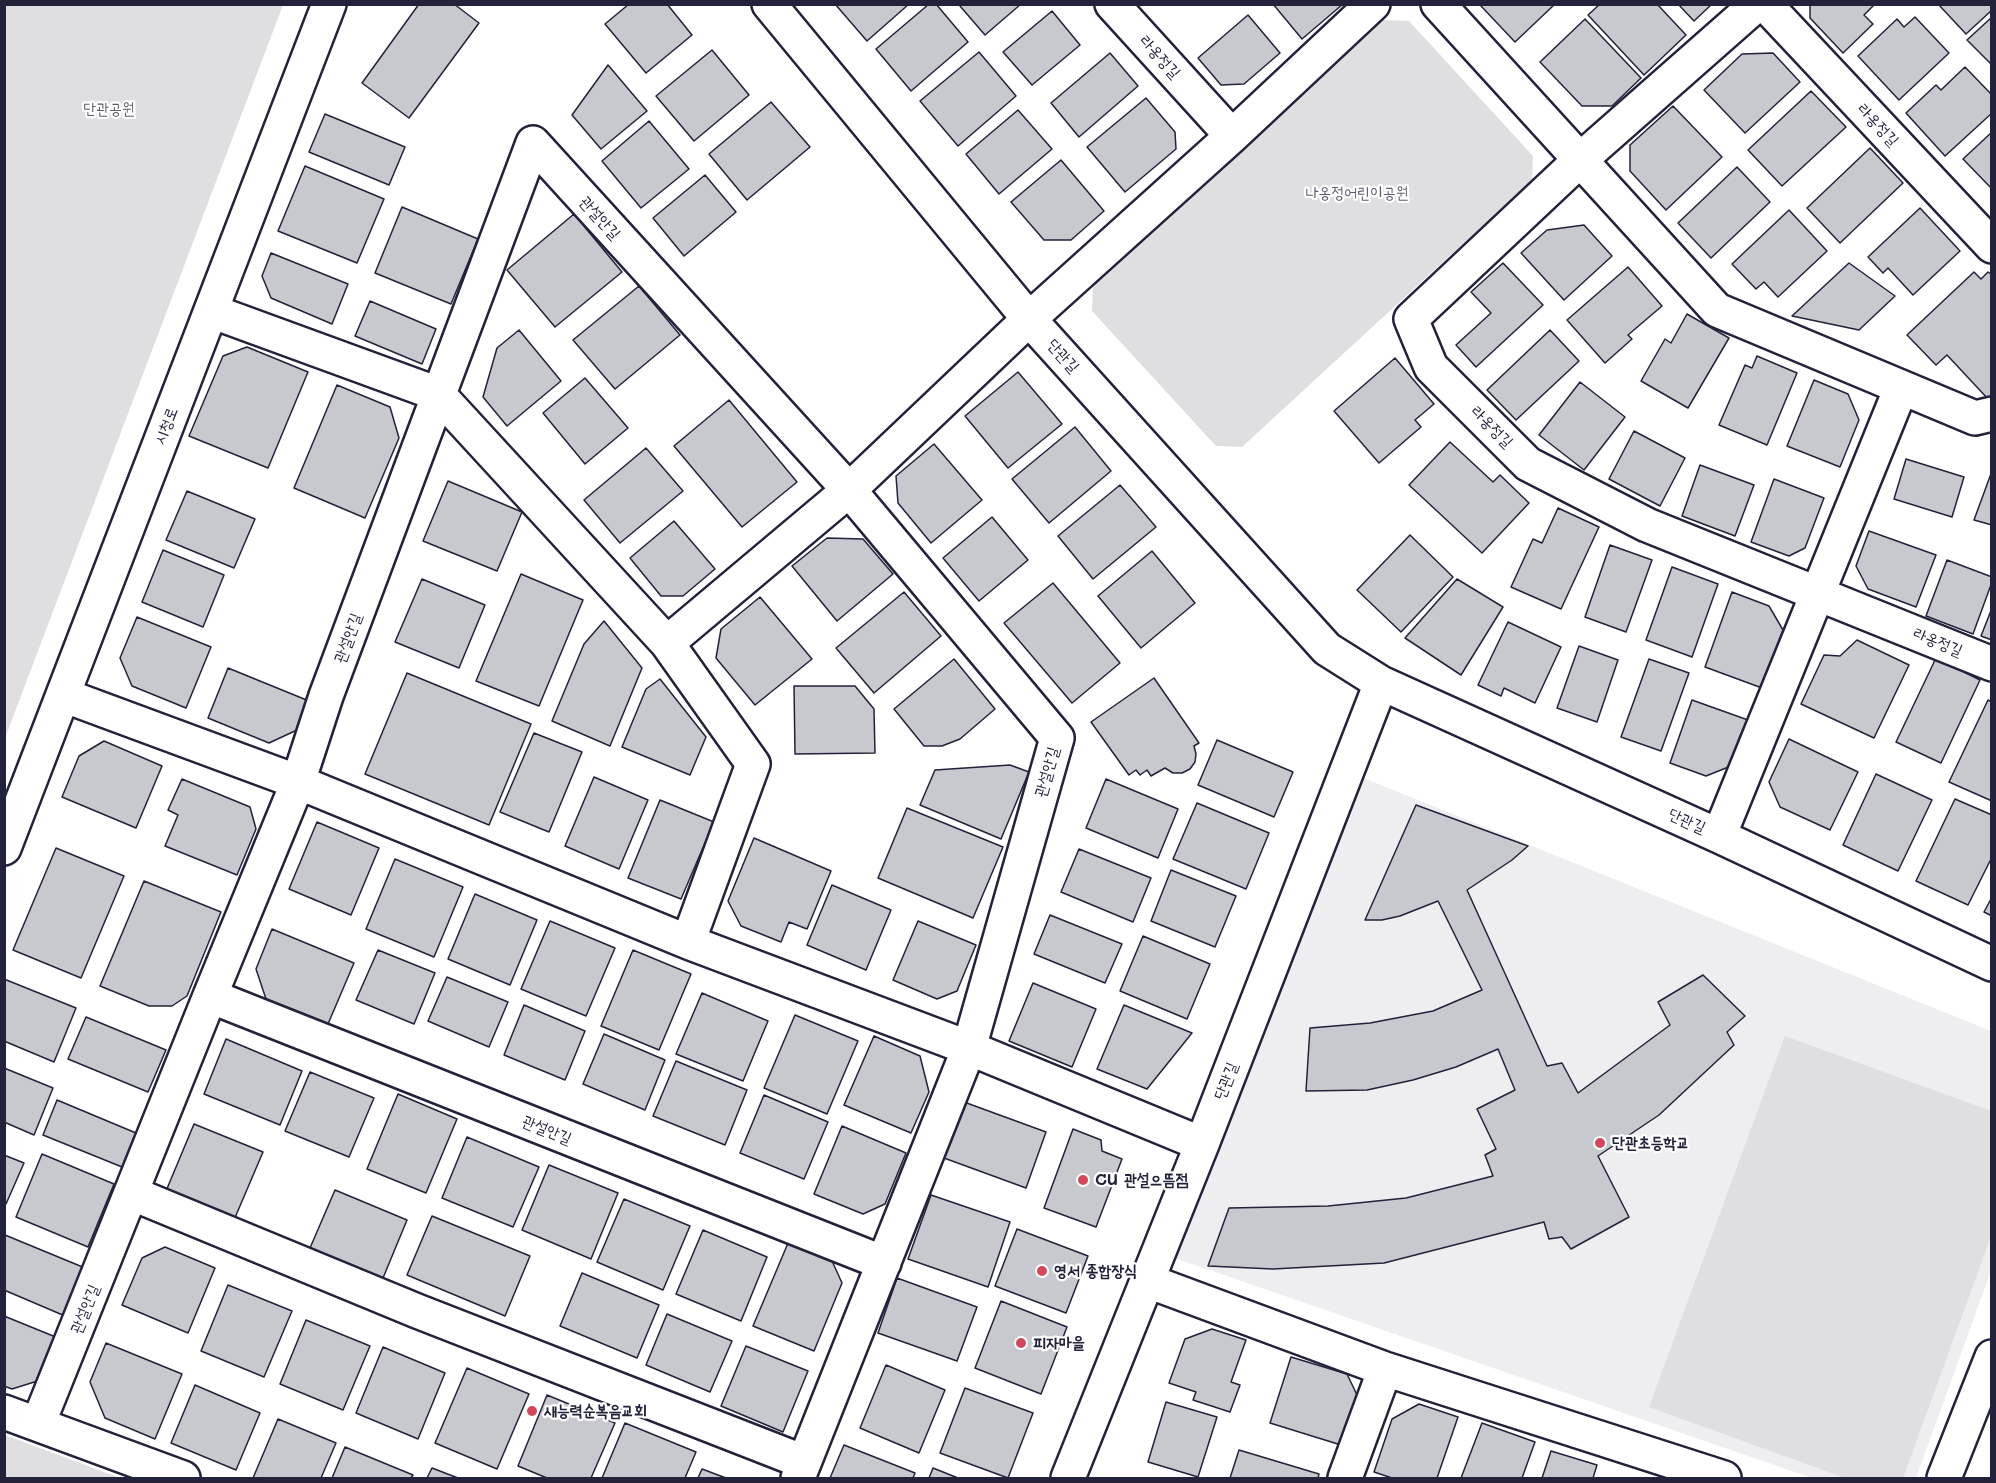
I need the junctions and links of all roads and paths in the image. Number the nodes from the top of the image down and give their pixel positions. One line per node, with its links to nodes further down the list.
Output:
1 (328, 4): 11 (street, 시청로)
2 (769, 4): 12 (street, 단관길)
3 (1112, 4): 8 (street, 라옹정길)
4 (1372, 4): 8 (street)
5 (1438, 4): 9 (street)
6 (1757, 4): 9 (street, 라옹정길)
7 (1765, 4): 10 (street, 라옹정길)
8 (1232, 136): 12 (street)
9 (1580, 160): 13 (street); 17 (street, 라옹정길)
10 (1992, 246)
11 (211, 310): 14 (street); 21 (street, 시청로)
12 (1029, 319): 16 (street); 20 (street, 단관길)
13 (1901, 388): 15 (street); 17 (street)
14 (438, 394): 16 (street, 관설안길); 18 (street); 22 (street, 관설안길)
15 (1992, 414)
16 (849, 490): 18 (street); 28 (street, 관설안길)
17 (1818, 593): 19 (street, 라옹정길); 23 (street)
18 (667, 643): 25 (street)
19 (1992, 664)
20 (1381, 683): 23 (street, 단관길); 29 (street, 단관길)
21 (63, 695): 22 (street); 24 (street, 시청로)
22 (297, 782): 25 (street); 27 (street, 관설안길)
23 (1719, 836): 26 (street, 단관길)
24 (4, 848)
25 (688, 942): 28 (street)
26 (1992, 964)
27 (210, 996): 30 (street, 관설안길); 31 (street, 관설안길)
28 (969, 1048): 29 (street); 31 (street, 관설안길)
29 (1202, 1144): 32 (street, 단관길)
30 (132, 1193): 36 (street, 관설안길); 37 (street, 관설안길)
31 (884, 1263): 37 (street, 관설안길)
32 (1148, 1281): 34 (street); 39 (street, 단관길)
33 (1992, 1357): 42 (street)
34 (1385, 1369): 40 (street); 41 (street)
35 (4, 1412): 36 (street)
36 (38, 1424): 38 (street)
37 (801, 1470)
38 (183, 1479)
39 (1068, 1479)
40 (1345, 1479)
41 (1724, 1479)
42 (1944, 1479)

